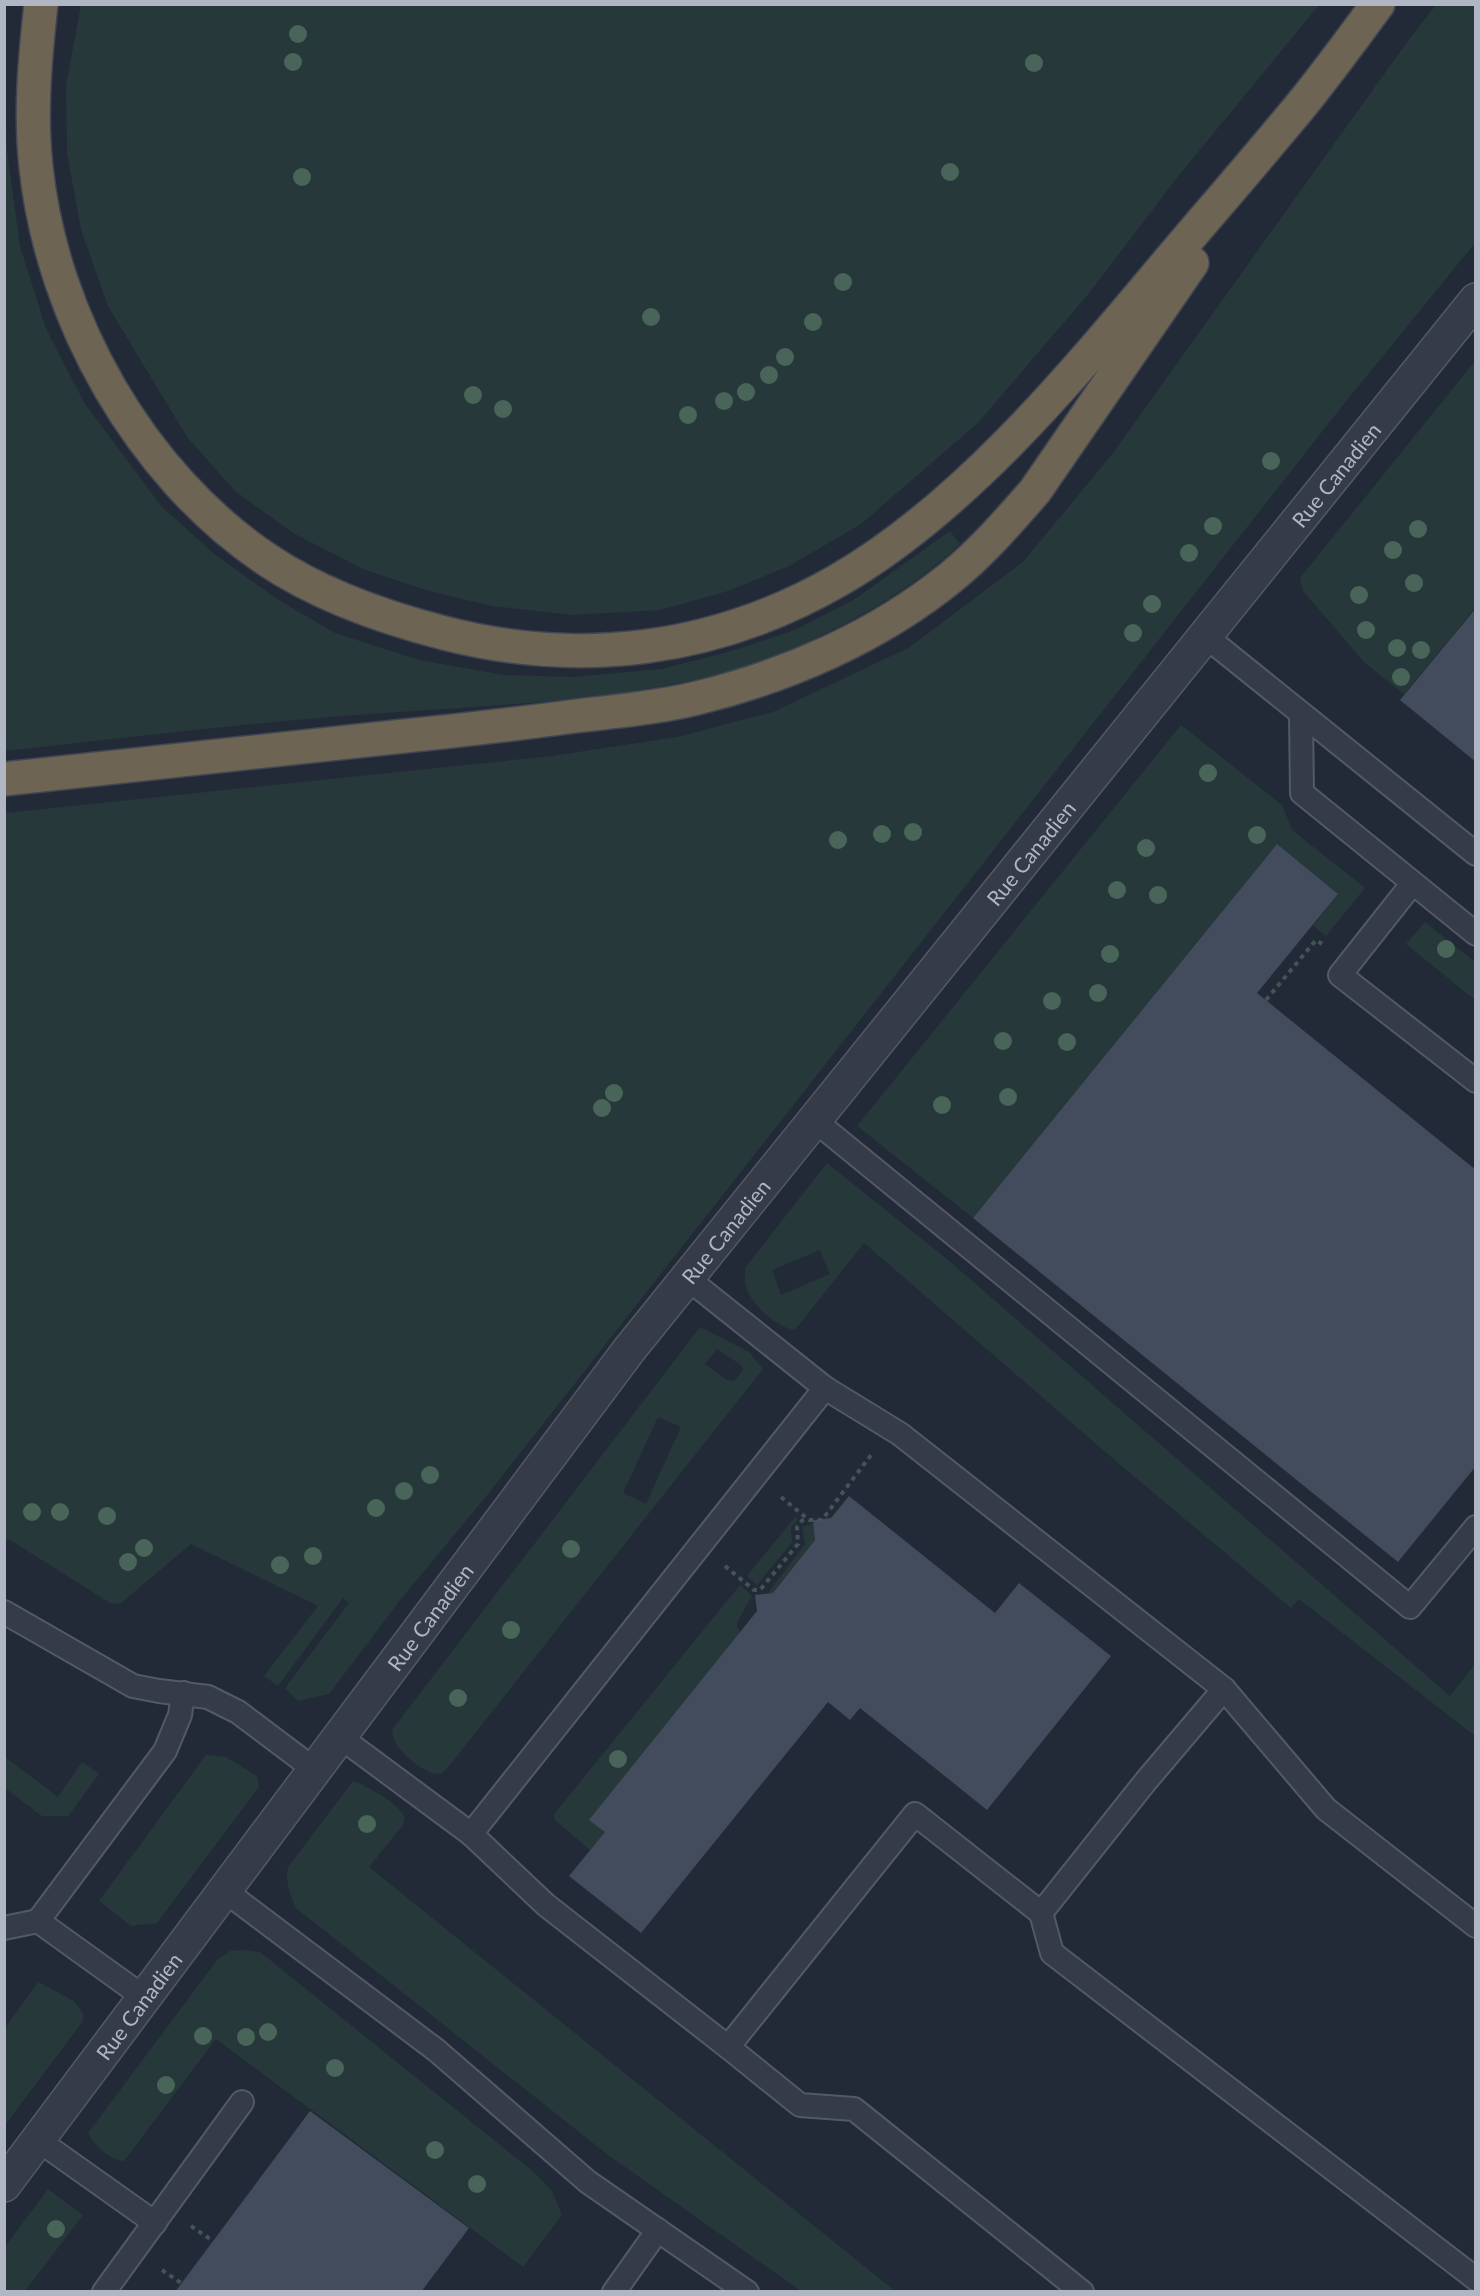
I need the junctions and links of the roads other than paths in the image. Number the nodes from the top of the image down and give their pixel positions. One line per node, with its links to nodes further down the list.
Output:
1 (41, 4): 3 (highway)
2 (1378, 4): 3 (highway)
3 (1300, 106): 7 (highway)
4 (1476, 300): 5 (street, Rue Canadien)
5 (1204, 635): 6 (lane); 12 (street, Rue Canadien)
6 (1300, 714): 8 (lane); 9 (lane)
7 (4, 779)
8 (1476, 854)
9 (1412, 884): 10 (lane); 11 (lane)
10 (1476, 934)
11 (1476, 1081)
12 (814, 1120): 13 (street, Rue Canadien); 15 (lane)
13 (687, 1278): 14 (lane); 19 (street, Rue Canadien)
14 (825, 1388): 17 (lane); 21 (lane)
15 (1476, 1527)
16 (4, 1612): 18 (lane)
17 (1224, 1689): 23 (lane); 25 (lane)
18 (183, 1693): 20 (lane); 24 (lane)
19 (339, 1737): 20 (street, Rue Canadien); 21 (lane)
20 (315, 1770): 22 (street, Rue Canadien)
21 (471, 1834): 28 (lane)
22 (225, 1891): 27 (street, Rue Canadien); 33 (lane)
23 (1041, 1913): 28 (lane); 34 (lane)
24 (38, 1922): 26 (lane); 27 (lane)
25 (1476, 1926)
26 (4, 1928)
27 (145, 1998): 30 (street, Rue Canadien)
28 (728, 2047): 38 (lane)
29 (242, 2102): 32 (lane)
30 (38, 2140): 31 (street, Rue Canadien); 32 (lane)
31 (4, 2185)
32 (155, 2223): 35 (lane)
33 (658, 2230): 36 (lane); 37 (lane)
34 (1476, 2279)
35 (104, 2292)
36 (614, 2292)
37 (747, 2292)
38 (1082, 2292)

